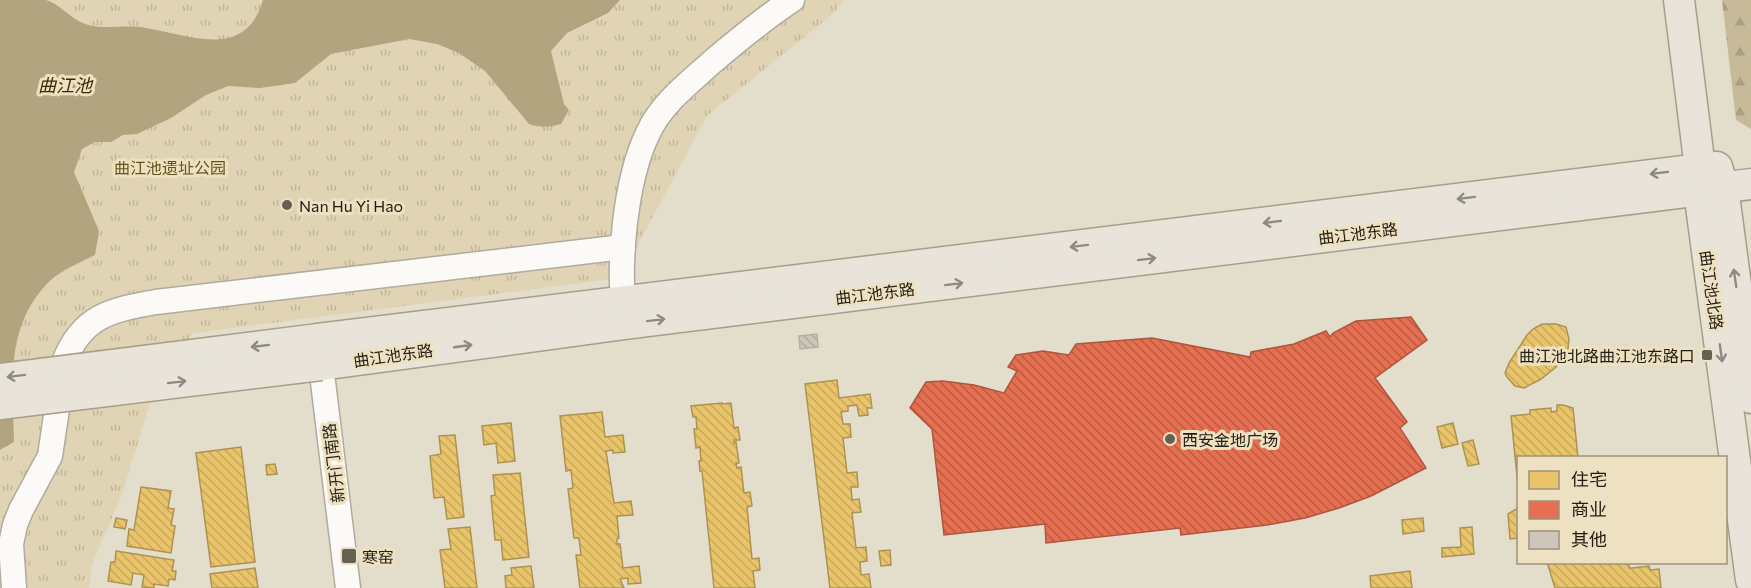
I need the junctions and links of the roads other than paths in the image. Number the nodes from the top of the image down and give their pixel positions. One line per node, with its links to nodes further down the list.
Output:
1 (792, 0): 5 (street)
2 (1679, 0): 4 (main road, 曲江池北路)
3 (1697, 0): 4 (main road, 曲江池北路)
4 (1718, 180): 6 (main road, 曲江池东路); 9 (main road, 曲江池北路, one-way to 4); 11 (main road, 曲江池北路, one-way to 11)
5 (623, 247): 6 (street); 12 (street)
6 (624, 313): 7 (main road, 曲江池东路)
7 (320, 352): 8 (main road, 曲江池东路, one-way to 8, bridge); 10 (main road, 曲江池东路, one-way to 7, bridge); 13 (street, 新开门南路)
8 (0, 378)
9 (1751, 398)
10 (0, 404)
11 (1751, 580)
12 (14, 588)
13 (348, 588)

